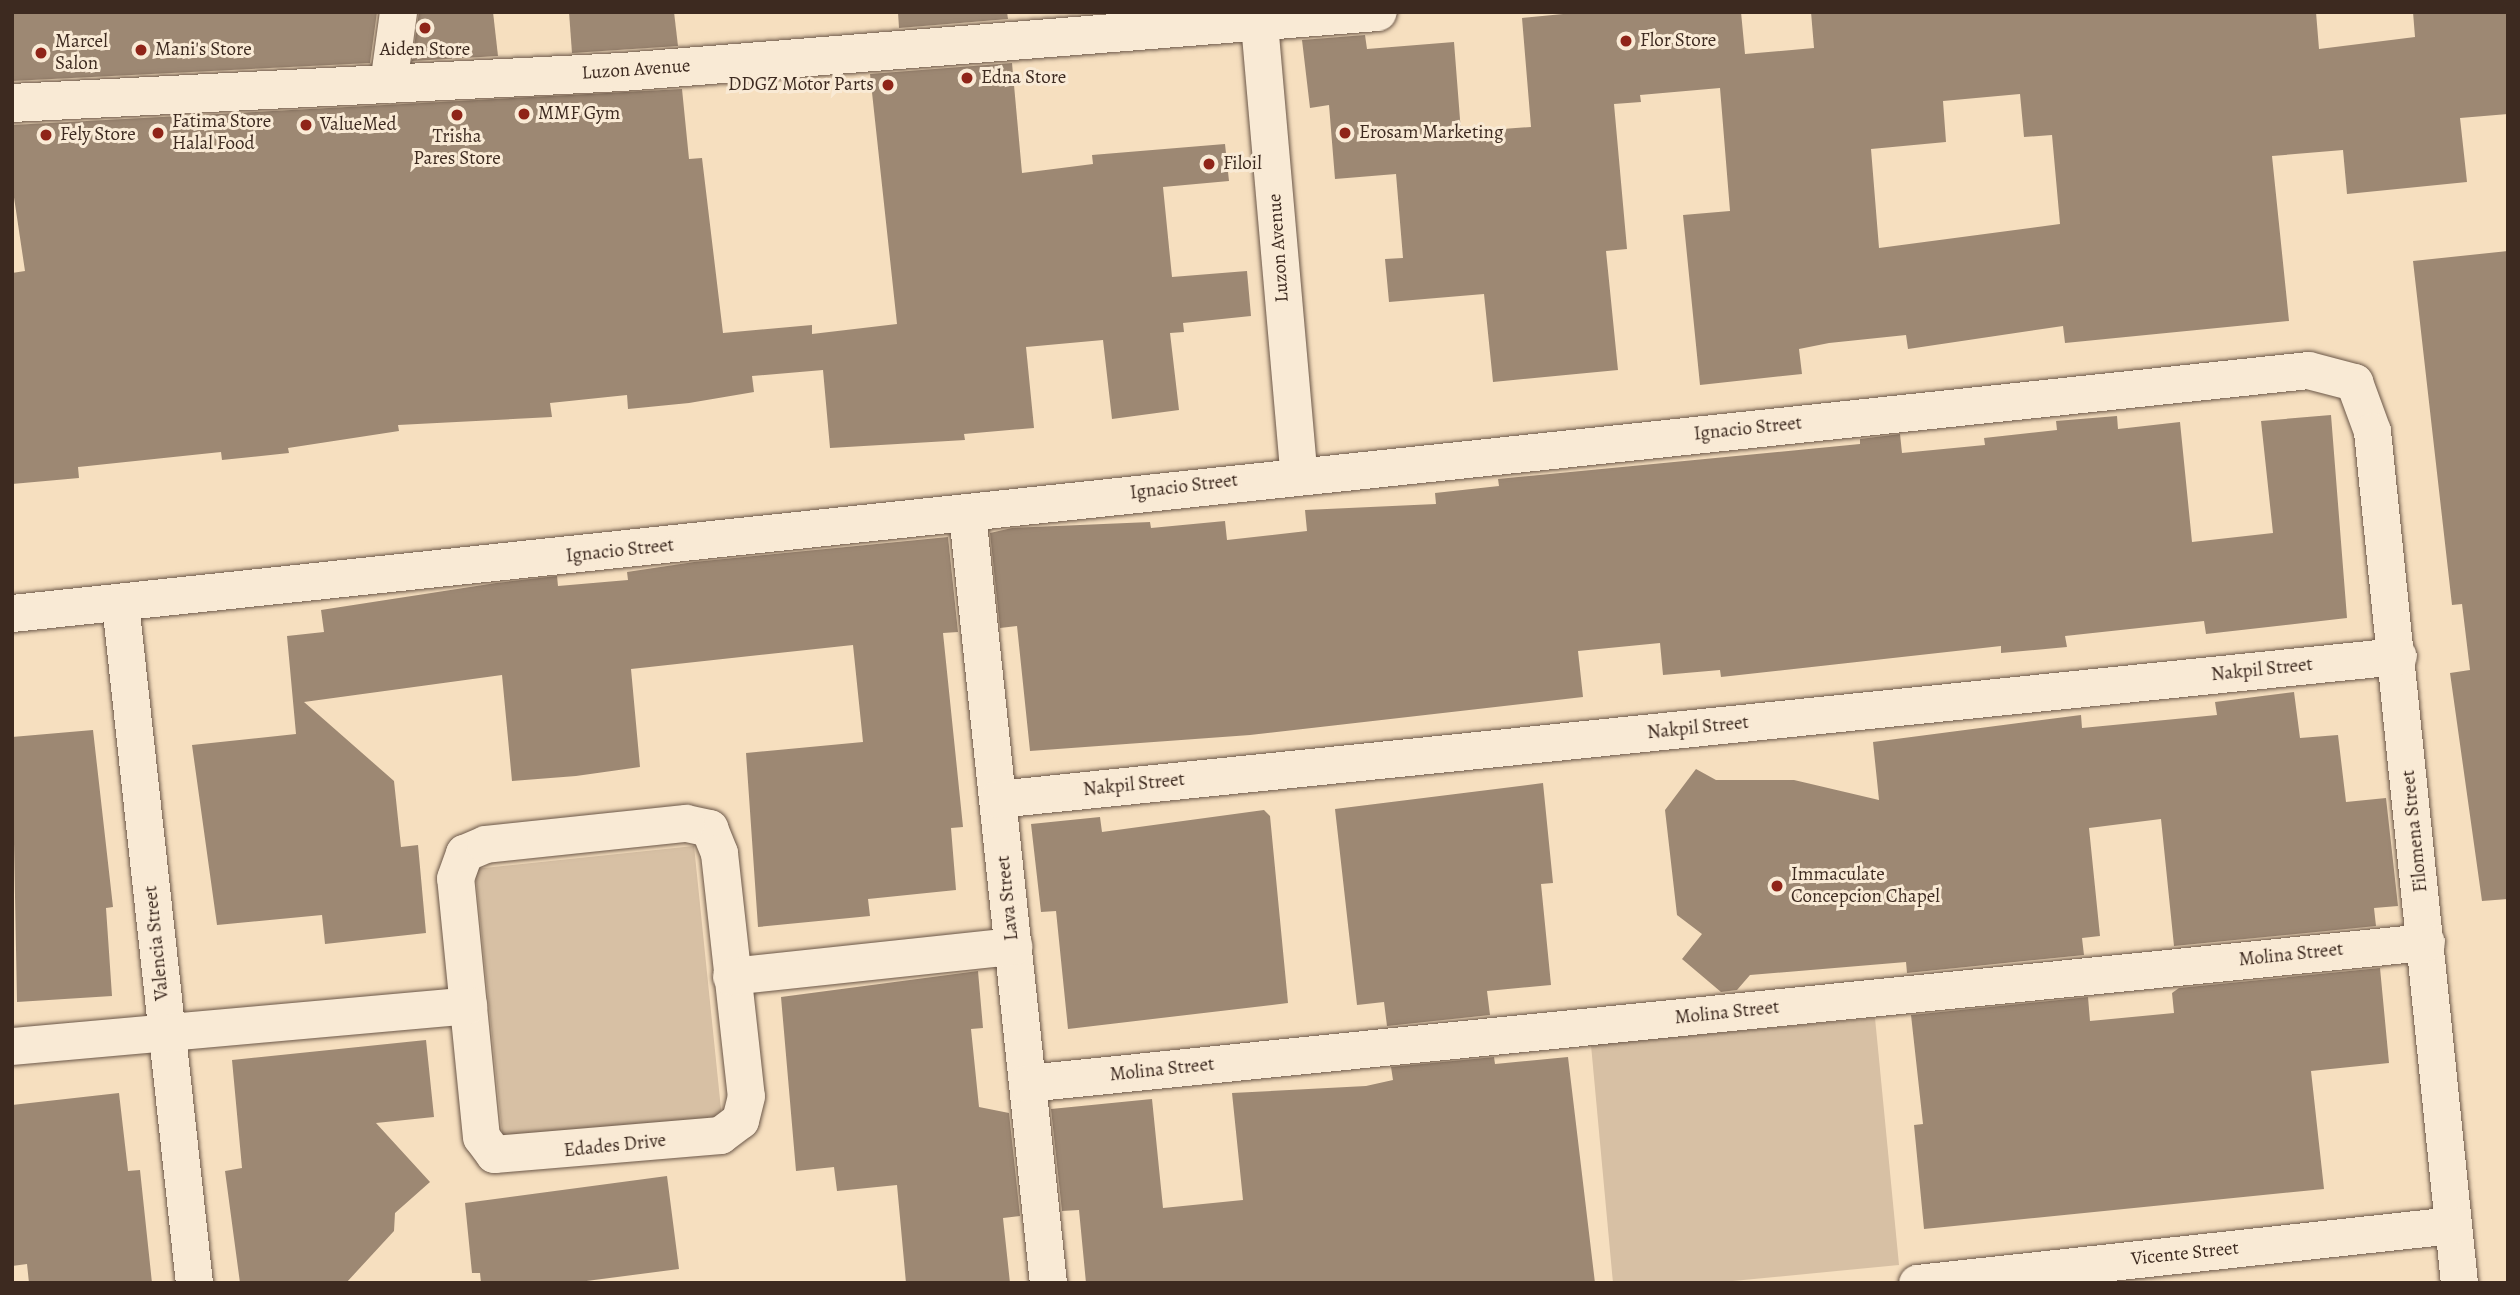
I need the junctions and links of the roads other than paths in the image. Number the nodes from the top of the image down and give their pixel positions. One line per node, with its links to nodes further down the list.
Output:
1 (398, 12): 4 (street)
2 (1378, 12): 3 (main road, Luzon Avenue)
3 (1259, 23): 4 (main road, Luzon Avenue); 7 (street, Luzon Avenue)
4 (388, 85): 5 (main road, Luzon Avenue)
5 (12, 103)
6 (2354, 382): 7 (street, Ignacio Street); 11 (street, Filomena Street)
7 (1298, 473): 8 (street, Ignacio Street)
8 (967, 514): 9 (street, Ignacio Street); 12 (street, Lava Street)
9 (120, 603): 10 (street, Ignacio Street); 17 (street, Valencia Street)
10 (12, 613)
11 (2398, 656): 12 (street, Nakpil Street); 13 (street, Filomena Street)
12 (997, 799): 14 (street, Lava Street)
13 (2426, 942): 19 (street, Molina Street); 20 (street, Filomena Street)
14 (1013, 946): 15 (street); 19 (street, Lava Street)
15 (731, 975): 16 (street, Edades Drive); 16 (street, Edades Drive)
16 (468, 1005): 17 (street)
17 (167, 1031): 18 (street); 21 (street, Valencia Street)
18 (12, 1046)
19 (1027, 1083): 22 (street, Lava Street)
20 (2453, 1225): 23 (street, Vicente Street); 24 (street, Filomena Street)
21 (194, 1283)
22 (1048, 1283)
23 (1917, 1283)
24 (2459, 1283)

